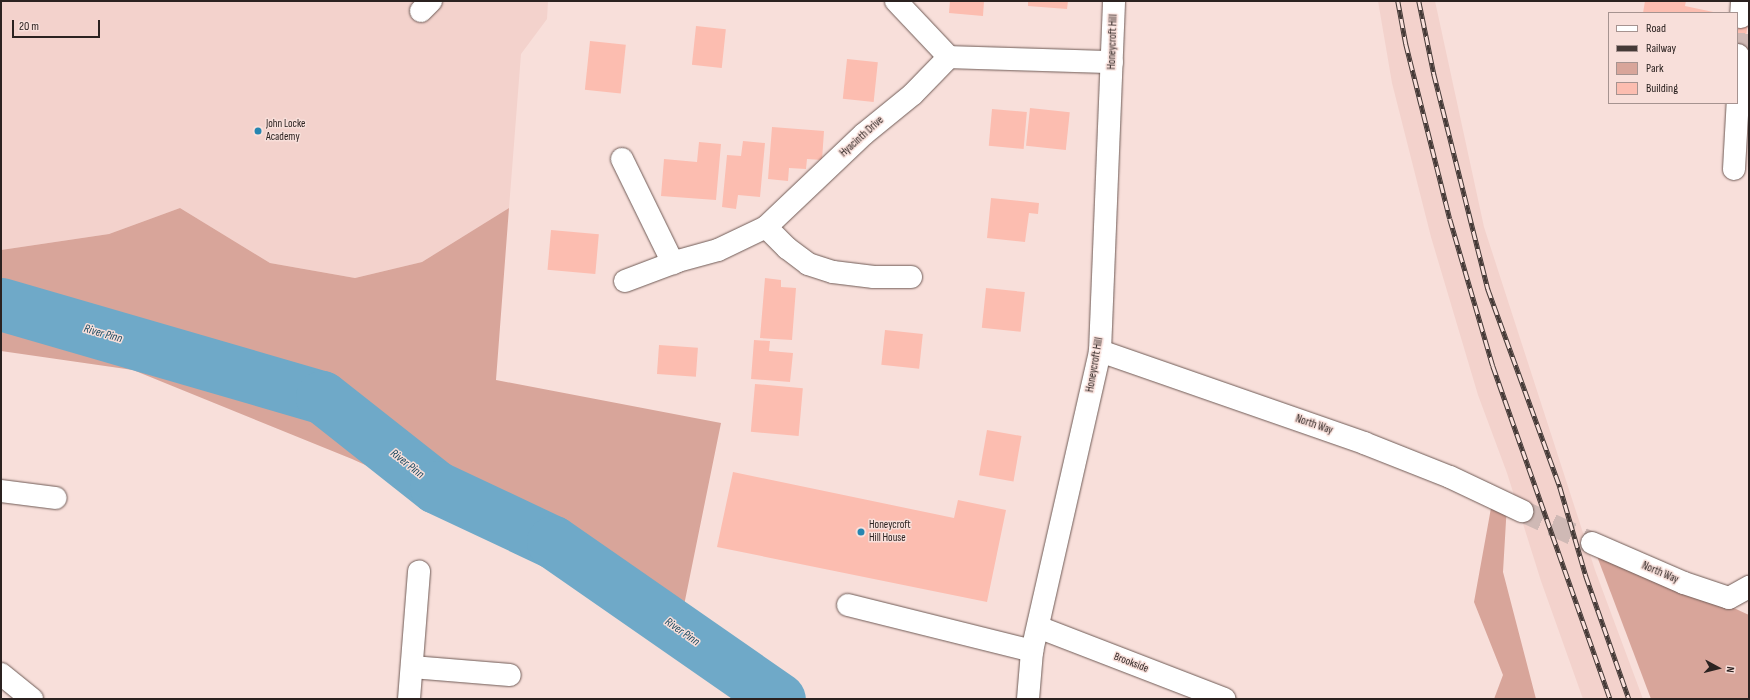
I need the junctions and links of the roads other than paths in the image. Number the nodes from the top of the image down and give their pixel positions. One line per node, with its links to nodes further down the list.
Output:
1 (896, 1): 4 (street)
2 (1114, 1): 5 (street, Honeycroft Hill)
3 (1738, 55): 6 (street)
4 (949, 57): 5 (street); 9 (street, Hyacinth Drive)
5 (1112, 62): 13 (street, Honeycroft Hill)
6 (1744, 80): 8 (street)
7 (622, 159): 10 (street)
8 (1734, 170)
9 (766, 227): 10 (street, Hyacinth Drive); 11 (street)
10 (673, 263): 12 (street, Hyacinth Drive)
11 (911, 277)
12 (625, 281)
13 (1100, 351): 16 (street, North Way); 21 (street, Honeycroft Hill)
14 (1, 491): 15 (street)
15 (56, 498)
16 (1522, 511)
17 (1592, 543): 19 (street, North Way)
18 (419, 571): 23 (street)
19 (1749, 587)
20 (848, 605): 22 (street)
21 (1038, 627): 22 (street, Honeycroft Hill); 29 (street, Brookside)
22 (1032, 651): 28 (street, Honeycroft Hill)
23 (412, 667): 25 (street); 27 (street)
24 (1, 674): 26 (street)
25 (510, 675)
26 (32, 699)
27 (410, 699)
28 (1028, 699)
29 (1225, 699)

